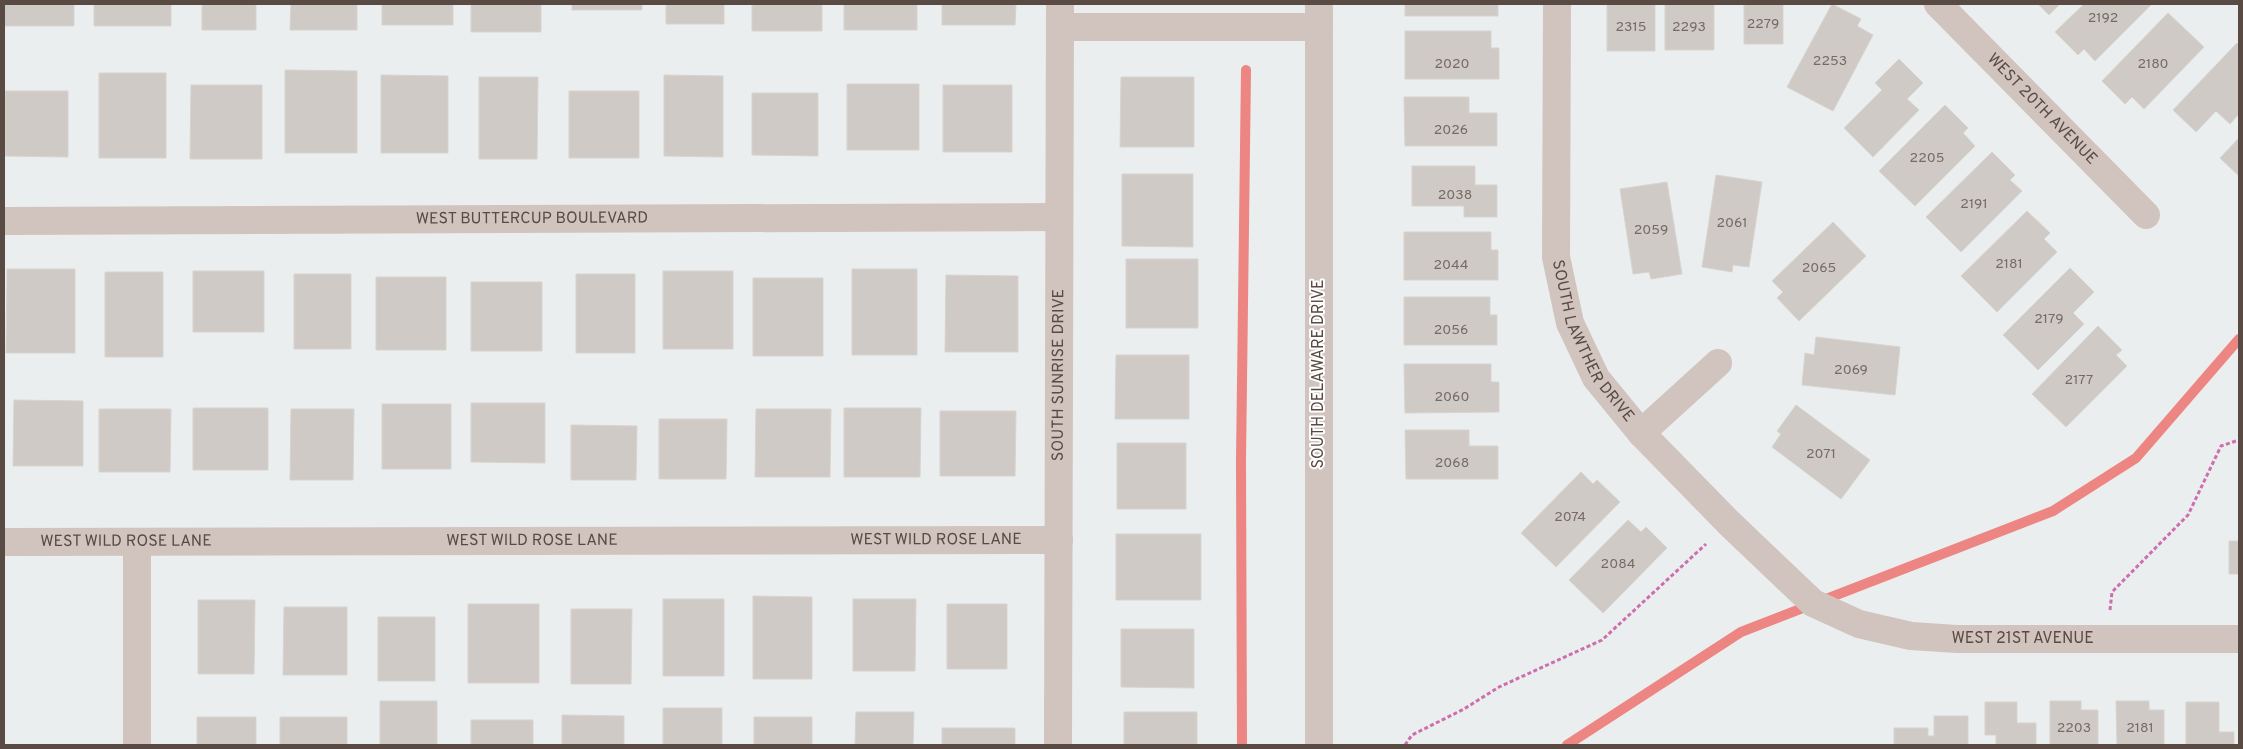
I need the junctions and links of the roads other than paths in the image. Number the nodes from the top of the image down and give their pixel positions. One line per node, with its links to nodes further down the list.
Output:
1 (1557, 4): 9 (street, SOUTH LAWTHER DRIVE)
2 (1938, 4): 5 (street, WEST 20TH AVENUE)
3 (1060, 15): 4 (street); 6 (street, SOUTH SUNRISE DRIVE)
4 (1318, 16): 17 (street, SOUTH DELAWARE DRIVE)
5 (2146, 215)
6 (1060, 217): 7 (street, WEST BUTTERCUP BOULEVARD); 10 (street, SOUTH SUNRISE DRIVE)
7 (4, 220)
8 (1718, 363): 9 (street)
9 (1641, 433): 13 (street, SOUTH LAWTHER DRIVE)
10 (1059, 540): 12 (street, WEST WILD ROSE LANE); 16 (street, SOUTH SUNRISE DRIVE)
11 (4, 542): 12 (street, WEST WILD ROSE LANE)
12 (137, 542): 15 (street)
13 (1813, 603): 14 (street, WEST 21ST AVENUE)
14 (2239, 639)
15 (136, 745)
16 (1058, 745)
17 (1319, 745)

